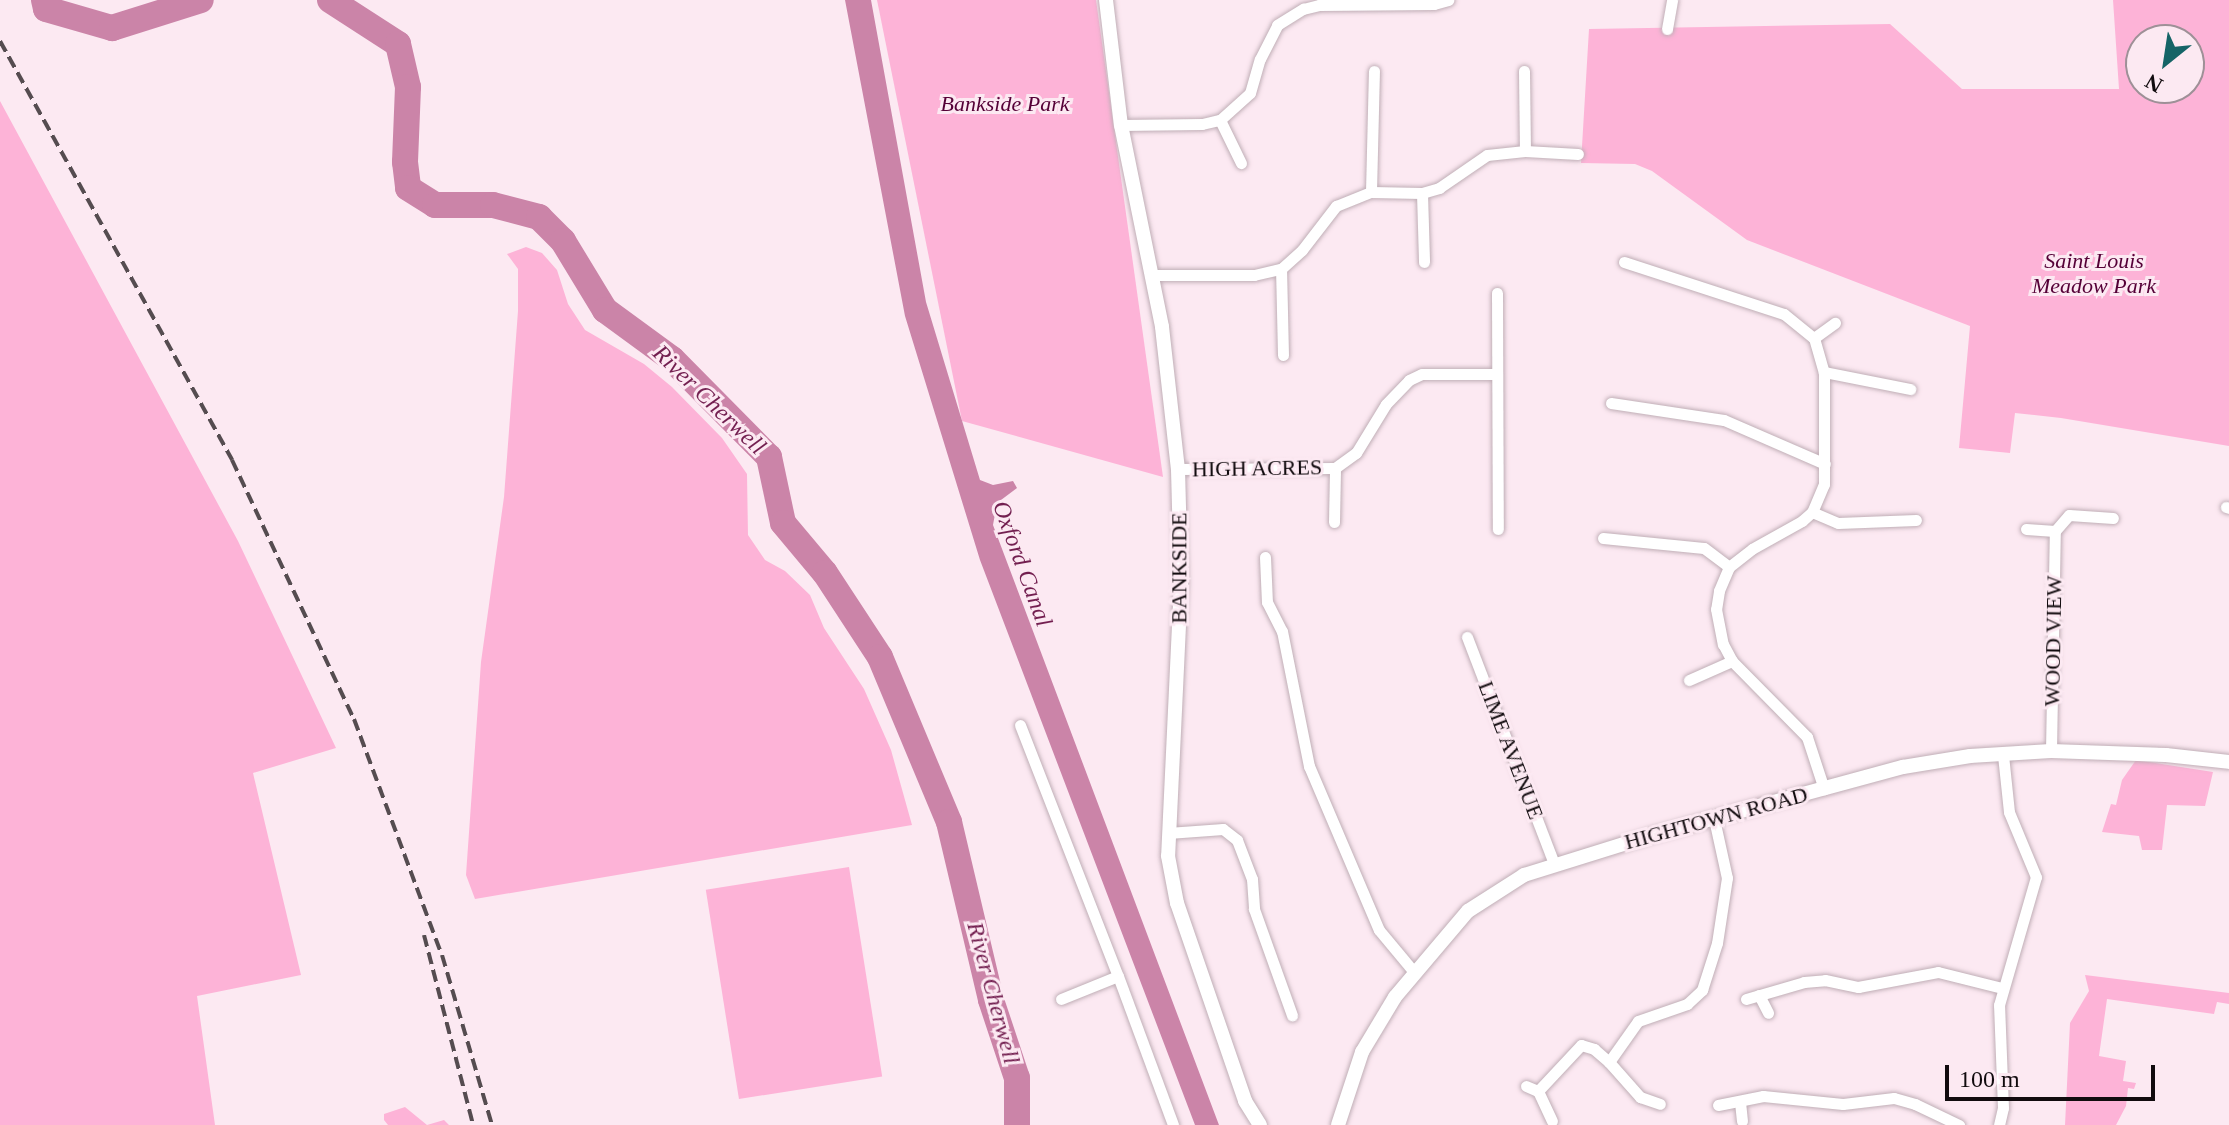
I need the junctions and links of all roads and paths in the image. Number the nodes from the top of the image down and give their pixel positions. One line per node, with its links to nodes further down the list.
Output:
1 (1106, 0): 8 (street, BANKSIDE)
2 (1448, 0): 7 (street)
3 (1672, 0): 4 (street)
4 (1667, 29)
5 (1374, 71): 12 (street)
6 (1524, 71): 9 (street)
7 (1220, 120): 8 (street); 11 (street)
8 (1121, 125): 17 (street, BANKSIDE)
9 (1525, 151): 10 (street); 13 (street)
10 (1578, 154)
11 (1241, 163)
12 (1371, 192): 13 (street); 16 (street)
13 (1422, 193): 14 (street)
14 (1424, 262)
15 (1624, 262): 20 (street)
16 (1281, 269): 17 (street); 21 (street)
17 (1151, 275): 28 (street, BANKSIDE)
18 (1497, 293): 23 (street)
19 (1835, 323): 20 (street)
20 (1814, 338): 22 (street)
21 (1283, 355)
22 (1824, 372): 24 (street); 26 (street)
23 (1496, 374): 27 (street, HIGH ACRES); 33 (street)
24 (1910, 389)
25 (1611, 403): 26 (street)
26 (1825, 464): 29 (street)
27 (1335, 468): 28 (street, HIGH ACRES); 32 (street, HIGH ACRES)
28 (1178, 469): 48 (street, BANKSIDE)
29 (1812, 512): 31 (street); 38 (street)
30 (2113, 518): 35 (street)
31 (1916, 520)
32 (1334, 522)
33 (1498, 529)
34 (2026, 529): 35 (street)
35 (2055, 531): 43 (street, WOOD VIEW)
36 (1603, 538): 38 (street)
37 (1265, 557): 50 (street)
38 (1729, 567): 40 (street)
39 (1467, 637): 49 (street, LIME AVENUE)
40 (1732, 661): 41 (street); 46 (street)
41 (1689, 680)
42 (1020, 725): 51 (street)
43 (2051, 751): 44 (street, HIGHTOWN ROAD); 45 (street, HIGHTOWN ROAD)
44 (2003, 755): 46 (street, HIGHTOWN ROAD); 52 (street)
45 (2229, 762)
46 (1824, 789): 47 (street, HIGHTOWN ROAD)
47 (1714, 819): 49 (street, HIGHTOWN ROAD); 58 (street)
48 (1168, 833): 57 (street); 68 (street, BANKSIDE)
49 (1554, 864): 50 (street, HIGHTOWN ROAD)
50 (1414, 972): 66 (street, HIGHTOWN ROAD)
51 (1118, 976): 54 (street); 67 (street)
52 (2002, 988): 53 (street); 70 (street)
53 (1759, 995): 55 (street); 56 (street)
54 (1061, 999)
55 (1746, 999)
56 (1768, 1013)
57 (1292, 1015)
58 (1609, 1062): 60 (street); 62 (street)
59 (1526, 1086): 60 (street)
60 (1538, 1091): 64 (street)
61 (1740, 1102): 63 (street); 65 (street); 69 (street)
62 (1660, 1104)
63 (1718, 1105)
64 (1552, 1121)
65 (1742, 1121)
66 (1342, 1124)
67 (1173, 1125)
68 (1260, 1125)
69 (1959, 1125)
70 (1999, 1125)

